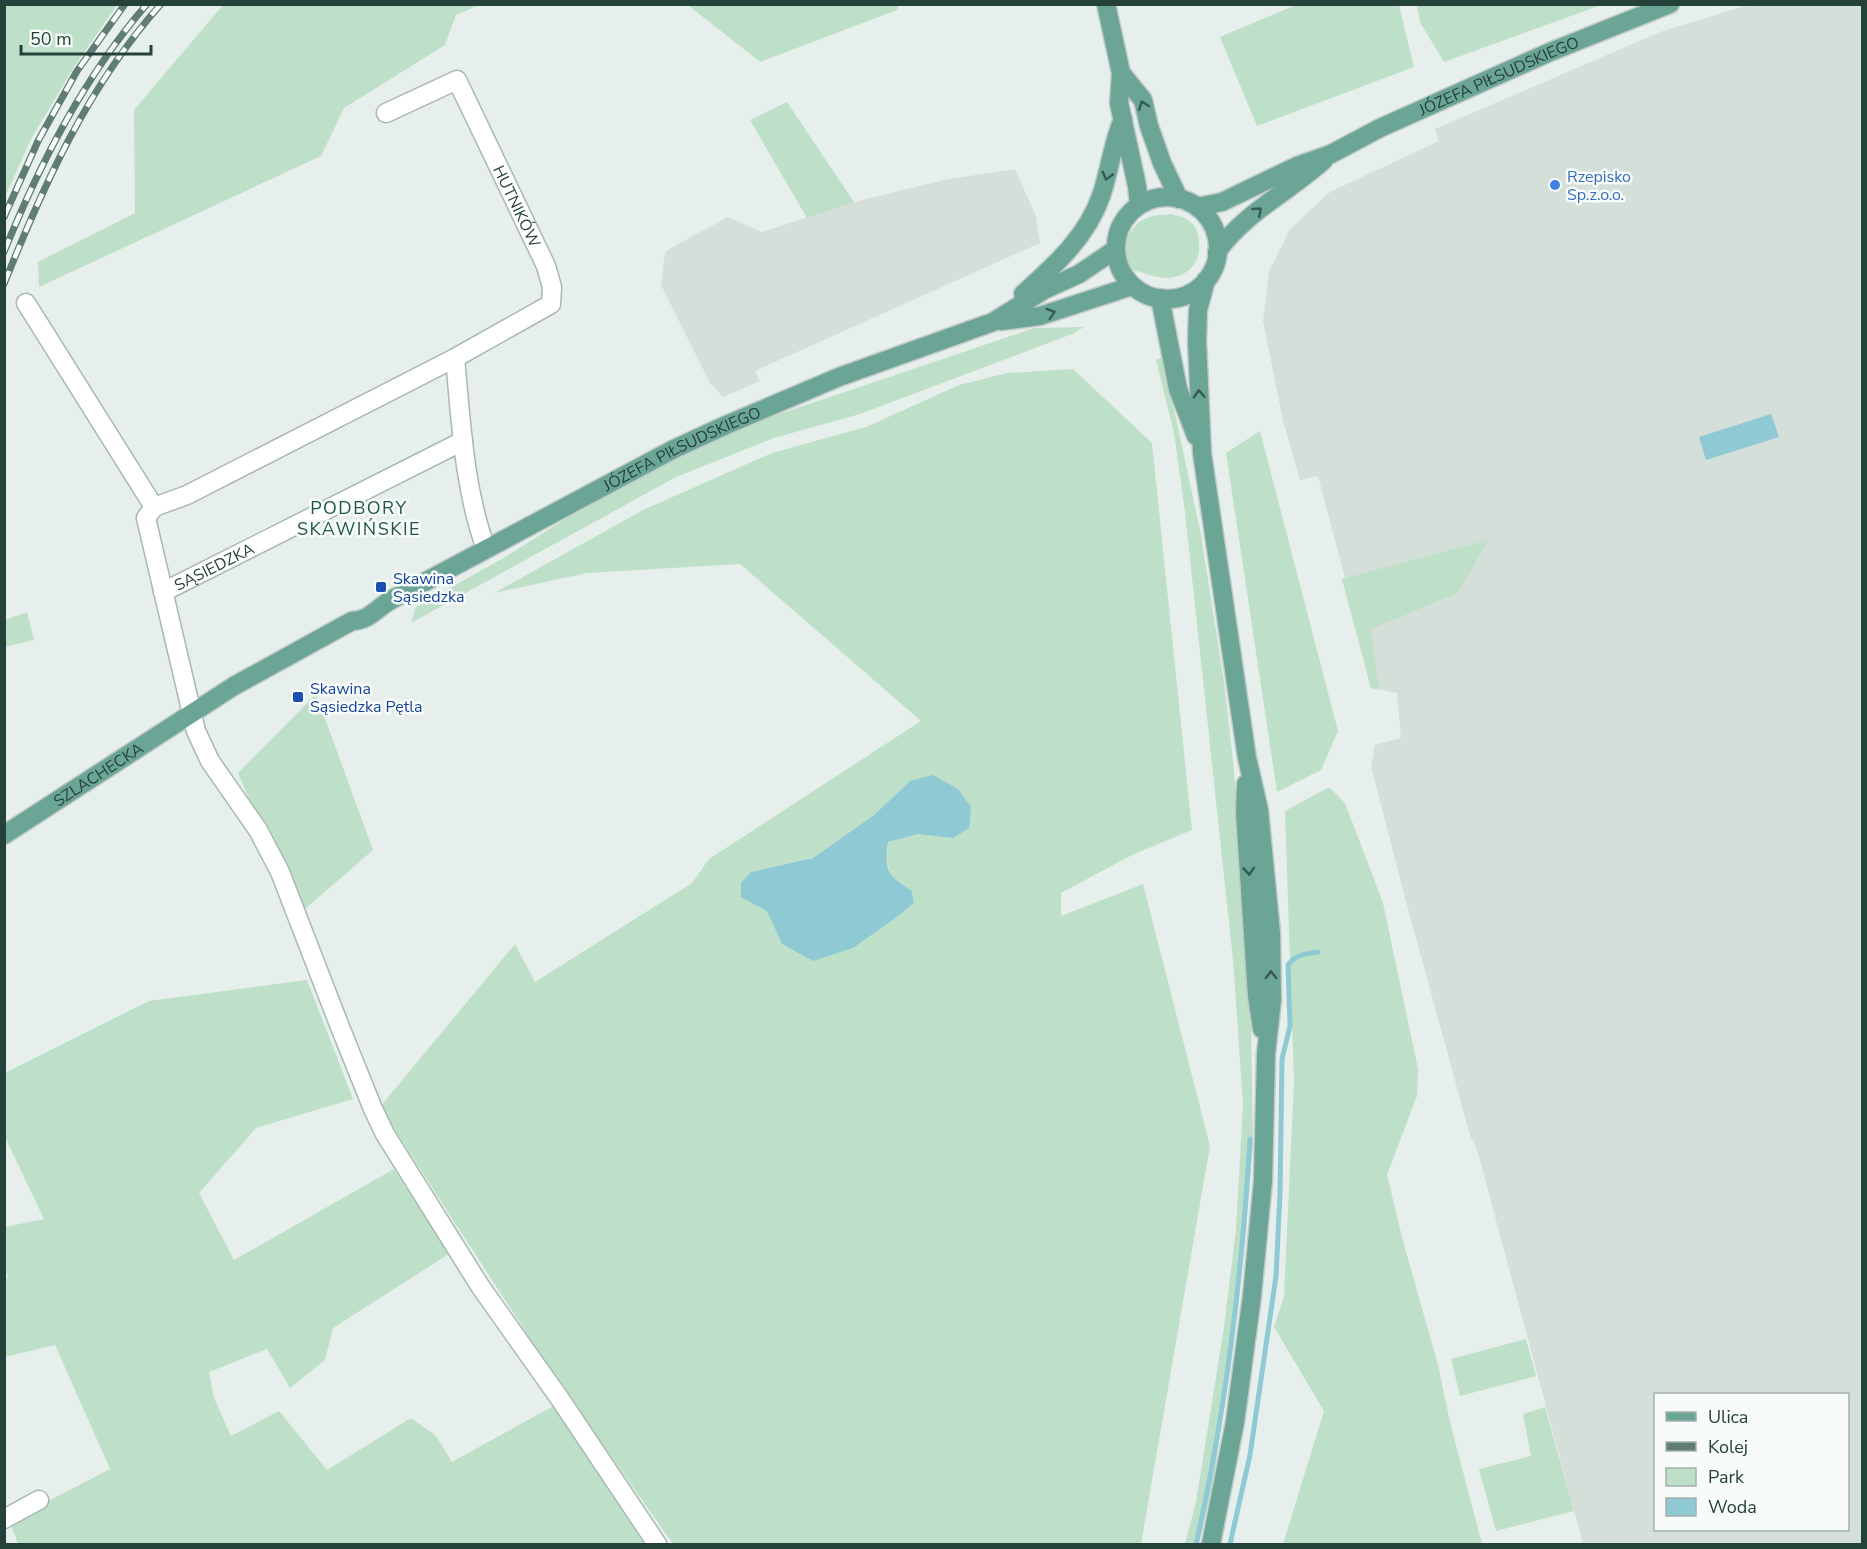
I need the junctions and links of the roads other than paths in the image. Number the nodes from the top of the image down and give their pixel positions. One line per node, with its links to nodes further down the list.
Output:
1 (1106, 4): 3 (main road)
2 (1670, 4): 6 (main road, JÓZEFA PIŁSUDSKIEGO)
3 (1121, 73): 5 (main road); 7 (main road, one-way to 3)
4 (386, 113): 17 (street, HUTNIKÓW)
5 (1123, 119): 8 (main road); 16 (main road, one-way to 16)
6 (1331, 154): 9 (main road, JÓZEFA PIŁSUDSKIEGO); 11 (main road, JÓZEFA PIŁSUDSKIEGO, one-way to 6)
7 (1179, 199): 8 (main road); 9 (main road)
8 (1139, 205): 10 (main road)
9 (1197, 207): 11 (main road)
10 (1116, 249): 13 (main road); 16 (main road, JÓZEFA PIŁSUDSKIEGO)
11 (1217, 252): 12 (main road)
12 (1206, 280): 14 (main road); 19 (main road, one-way to 12)
13 (1132, 286): 14 (main road); 16 (main road, JÓZEFA PIŁSUDSKIEGO, one-way to 13)
14 (1160, 298): 19 (main road)
15 (26, 303): 20 (street)
16 (993, 322): 21 (main road, JÓZEFA PIŁSUDSKIEGO)
17 (455, 358): 18 (street); 20 (street, HUTNIKÓW)
18 (463, 441): 21 (street); 22 (street, SĄSIEDZKA)
19 (1202, 453): 28 (main road)
20 (154, 507): 22 (street, SĄSIEDZKA)
21 (486, 549): 23 (main road, JÓZEFA PIŁSUDSKIEGO)
22 (163, 592): 23 (street)
23 (192, 714): 24 (main road, SZLACHECKA); 27 (street)
24 (4, 835)
25 (39, 1500): 26 (street)
26 (4, 1519)
27 (657, 1545)
28 (1211, 1545)

